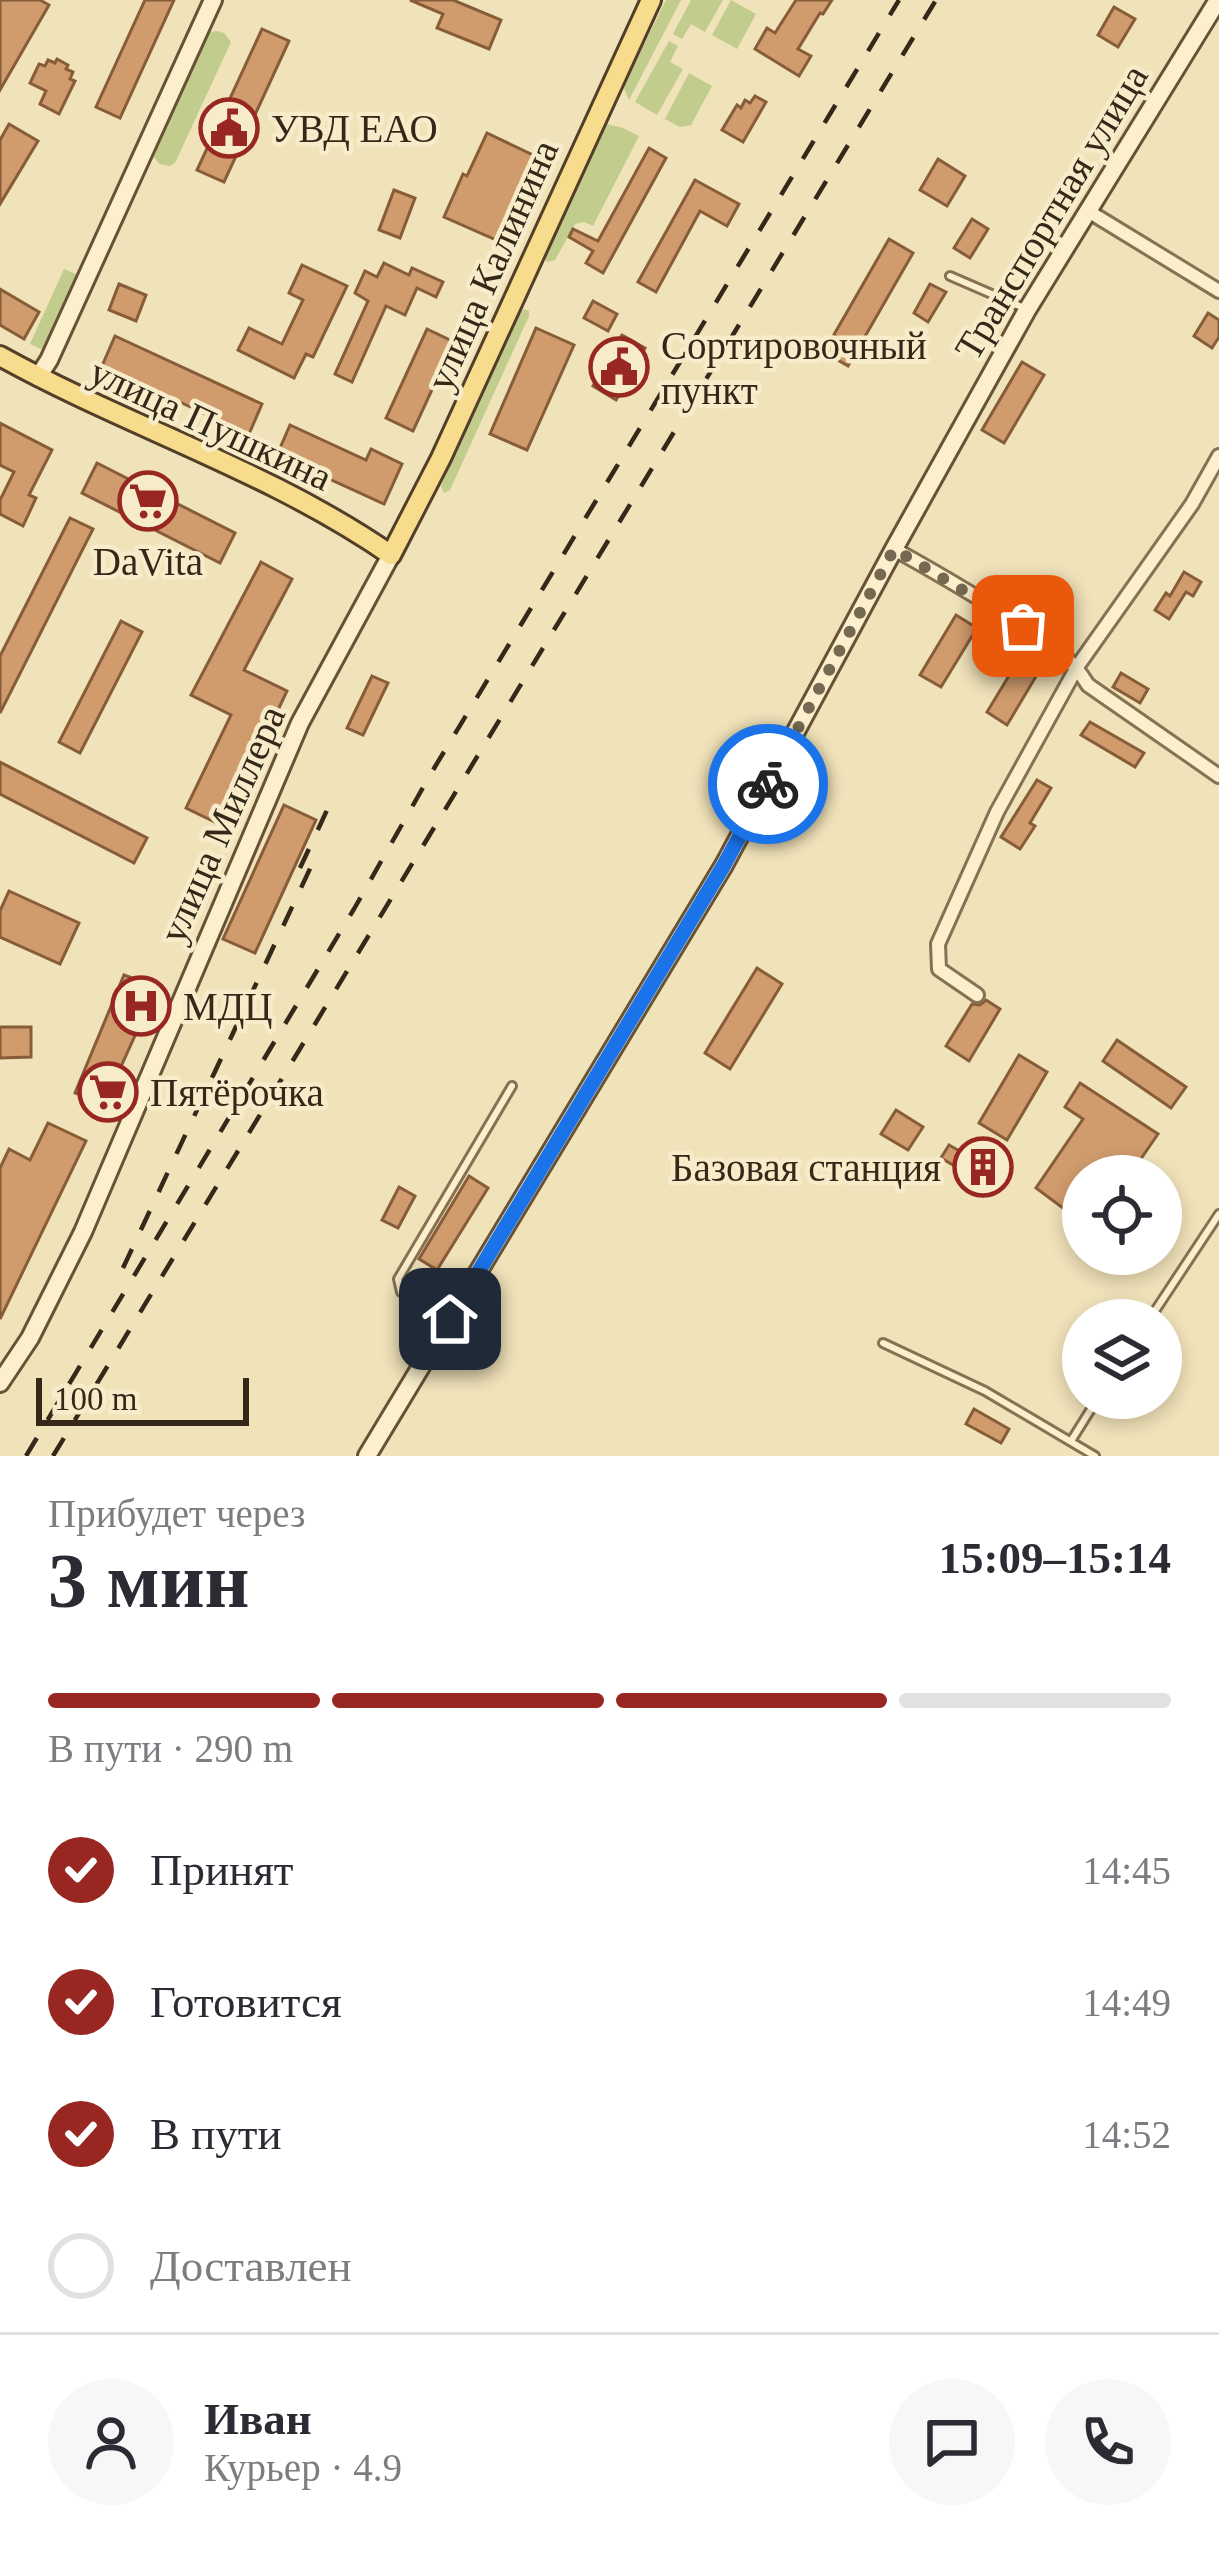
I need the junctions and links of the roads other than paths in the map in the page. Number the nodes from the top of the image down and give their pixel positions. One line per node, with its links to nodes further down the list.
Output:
1 (213, 0): 9 (main road)
2 (651, 0): 12 (main road, улица Калинина)
3 (1218, 0): 4 (main road, Транспортная улица)
4 (1088, 211): 6 (street); 7 (main road, Транспортная улица)
5 (950, 277): 7 (lane)
6 (1219, 291)
7 (1027, 310): 11 (main road, Транспортная улица)
8 (0, 356): 9 (main road, улица Пушкина)
9 (38, 377): 12 (main road, улица Пушкина)
10 (1219, 455): 13 (street)
11 (894, 549): 13 (street); 19 (main road, Транспортная улица)
12 (391, 555): 21 (main road, улица Миллера)
13 (1077, 667): 14 (street); 15 (street)
14 (1219, 776)
15 (977, 994)
16 (512, 1086): 19 (lane)
17 (1219, 1214): 18 (lane)
18 (1163, 1299)
19 (450, 1319): 24 (main road, Транспортная улица)
20 (884, 1343): 23 (lane)
21 (0, 1383)
22 (1085, 1419): 23 (lane)
23 (1071, 1441): 25 (lane)
24 (367, 1456)
25 (1095, 1456)

